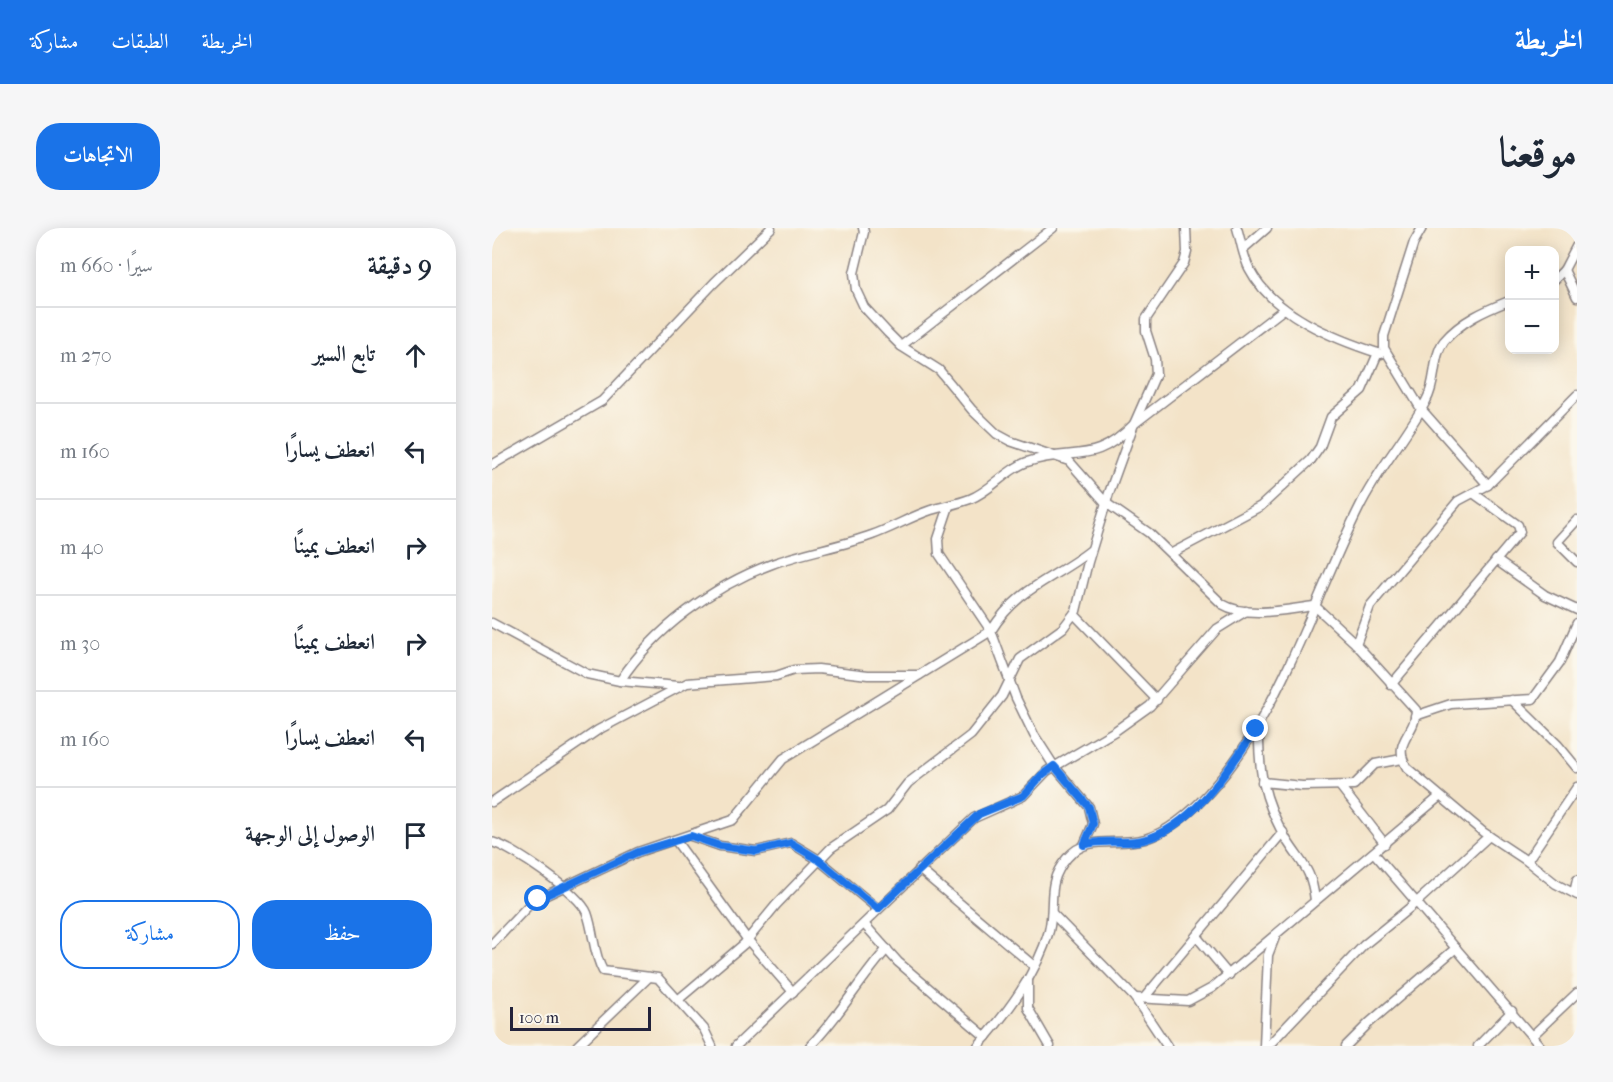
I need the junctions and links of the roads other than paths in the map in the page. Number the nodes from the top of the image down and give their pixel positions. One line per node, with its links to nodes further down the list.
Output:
1 (771, 228): 22 (street)
2 (863, 228): 15 (street)
3 (1053, 228): 15 (street)
4 (1186, 228): 20 (street)
5 (1237, 228): 9 (street)
6 (1267, 228): 9 (street)
7 (1422, 228): 17 (street)
8 (1577, 245): 10 (street)
9 (1243, 249): 14 (street)
10 (1564, 270): 11 (street); 12 (street)
11 (1559, 275)
12 (1577, 297)
13 (1505, 303): 19 (street)
14 (1284, 309): 16 (street); 20 (street)
15 (901, 346): 21 (street)
16 (1378, 353): 17 (street); 29 (street)
17 (1388, 356): 19 (street)
18 (1577, 395): 23 (street)
19 (1421, 409): 23 (street); 32 (street)
20 (1134, 424): 21 (street); 25 (street)
21 (1054, 455): 25 (street); 26 (street)
22 (492, 465)
23 (1488, 485): 24 (street)
24 (1473, 493): 30 (street); 39 (street)
25 (1106, 503): 28 (street); 29 (street)
26 (949, 506): 38 (street); 42 (street)
27 (1577, 520): 31 (street)
28 (1092, 549): 35 (street); 38 (street)
29 (1172, 553): 34 (street)
30 (1496, 560): 33 (street); 43 (street)
31 (1577, 562)
32 (1315, 606): 34 (street); 39 (street); 48 (street)
33 (1577, 610)
34 (1246, 611): 45 (street)
35 (1074, 614): 41 (street); 45 (street)
36 (492, 623): 42 (street)
37 (1577, 623): 46 (street)
38 (991, 631): 40 (street); 41 (street)
39 (1356, 644): 43 (street)
40 (920, 675): 44 (street); 58 (street)
41 (1011, 679): 50 (street); 65 (street)
42 (620, 681): 44 (street)
43 (1391, 685): 47 (street)
44 (678, 686): 56 (street)
45 (1157, 700): 50 (street)
46 (1512, 700): 47 (street); 51 (street)
47 (1415, 717): 49 (street)
48 (1258, 724): 52 (street); 63 (street)
49 (1402, 759): 53 (street); 55 (street)
50 (1054, 766): 63 (street); 67 (street)
51 (1577, 768)
52 (1262, 782): 53 (street); 57 (street)
53 (1340, 786): 62 (street)
54 (1577, 787): 66 (street)
55 (1439, 797): 59 (street); 62 (street)
56 (492, 802)
57 (1283, 832): 71 (street); 77 (street)
58 (691, 836): 60 (street); 65 (street)
59 (1489, 836): 66 (street); 72 (street)
60 (676, 841): 69 (street); 78 (street)
61 (492, 842): 69 (street)
62 (1385, 844): 64 (street)
63 (1084, 845): 74 (street)
64 (1374, 853): 71 (street); 72 (street)
65 (819, 860): 73 (street); 78 (street)
66 (1527, 861): 70 (street)
67 (919, 869): 73 (street); 82 (street)
68 (1577, 880): 70 (street)
69 (562, 887): 79 (street); 84 (street)
70 (1575, 894)
71 (1315, 900): 76 (street)
72 (1418, 901): 80 (street); 100 (street)
73 (878, 909): 75 (street)
74 (1052, 914): 82 (street); 88 (street)
75 (864, 924): 81 (street); 86 (street)
76 (1279, 930): 83 (street); 100 (street)
77 (1196, 936): 83 (street); 88 (street)
78 (747, 939): 86 (street); 89 (street)
79 (492, 944)
80 (1456, 948): 90 (street); 101 (street)
81 (887, 949): 92 (street); 96 (street)
82 (1034, 966): 85 (street)
83 (1229, 975): 88 (street)
84 (649, 977): 89 (street); 93 (street)
85 (1028, 978): 92 (street); 98 (street)
86 (793, 992): 95 (street)
87 (1577, 993): 91 (street)
88 (1140, 998): 99 (street)
89 (679, 999): 94 (street)
90 (1512, 1011): 91 (street); 102 (street)
91 (1533, 1035): 103 (street)
92 (986, 1037): 97 (street)
93 (577, 1046)
94 (712, 1046)
95 (736, 1046)
96 (810, 1046)
97 (978, 1046)
98 (1050, 1046)
99 (1167, 1046)
100 (1266, 1046)
101 (1346, 1046)
102 (1478, 1046)
103 (1540, 1046)

